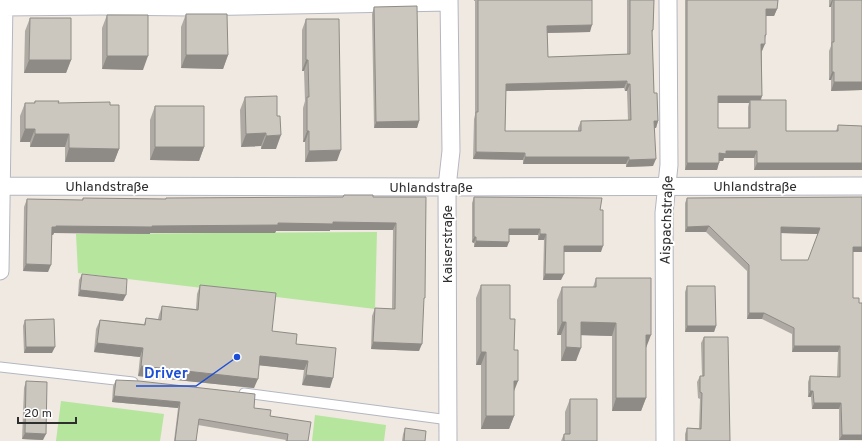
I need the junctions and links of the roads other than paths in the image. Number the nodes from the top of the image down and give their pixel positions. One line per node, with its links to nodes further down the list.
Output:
1 (668, 0): 7 (street, Aispachstraße)
2 (449, 1): 4 (street); 9 (street, Kaiserstraße)
3 (85, 3): 4 (street); 5 (street)
4 (297, 3)
5 (4, 4): 6 (street)
6 (0, 186): 9 (street, Uhlandstraße); 10 (street)
7 (667, 186): 8 (street, Uhlandstraße); 9 (street, Uhlandstraße); 16 (street, Aispachstraße)
8 (862, 186)
9 (447, 187): 14 (street, Kaiserstraße)
10 (0, 271)
11 (0, 367): 12 (lane)
12 (139, 382)
13 (232, 392): 14 (lane)
14 (448, 420): 15 (street, Kaiserstraße)
15 (448, 441)
16 (665, 441)

